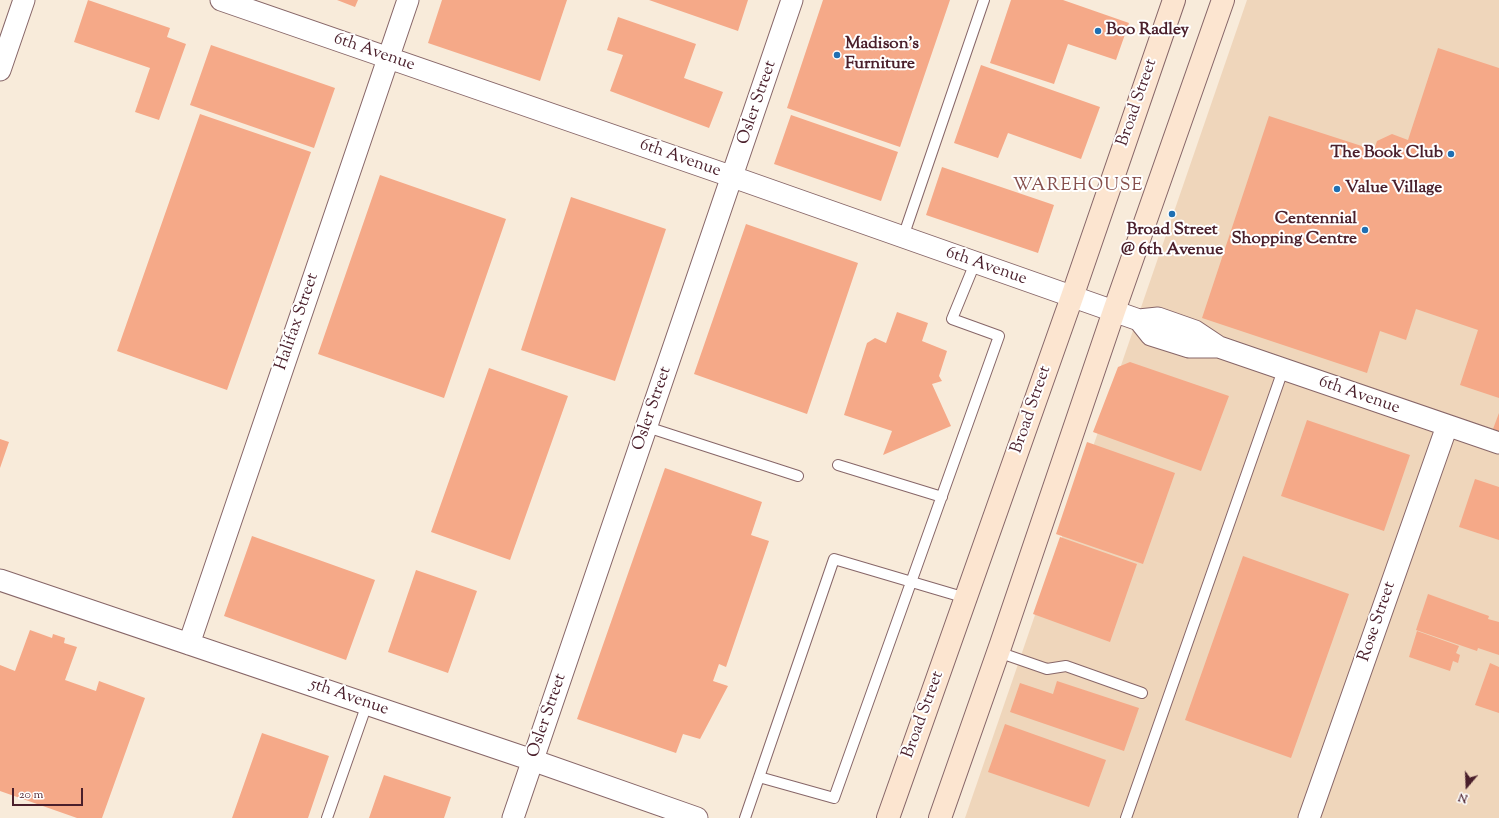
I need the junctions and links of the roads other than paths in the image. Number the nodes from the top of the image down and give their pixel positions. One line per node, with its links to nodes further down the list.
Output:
1 (24, 0): 9 (street)
2 (220, 0): 8 (street, 6th Avenue)
3 (408, 0): 8 (street, Halifax Street)
4 (792, 0): 10 (street, Osler Street)
5 (984, 0): 11 (lane)
6 (1174, 0): 13 (main road, Broad Street)
7 (1223, 0): 14 (main road)
8 (388, 58): 10 (street, 6th Avenue); 25 (street, Halifax Street)
9 (0, 70)
10 (733, 177): 11 (street, 6th Avenue); 17 (street, Osler Street)
11 (903, 237): 12 (street, 6th Avenue)
12 (975, 263): 13 (street, 6th Avenue); 21 (lane)
13 (1072, 297): 14 (street, 6th Avenue); 24 (main road, Broad Street)
14 (1114, 311): 15 (street, 6th Avenue); 26 (main road)
15 (1283, 370): 16 (street, 6th Avenue); 37 (lane)
16 (1447, 426): 18 (street, 6th Avenue); 38 (street, Rose Street)
17 (647, 427): 20 (lane); 29 (street, Osler Street)
18 (1499, 443)
19 (838, 465): 21 (lane)
20 (798, 476)
21 (942, 497): 23 (lane)
22 (0, 580): 25 (street, 5th Avenue)
23 (912, 582): 24 (lane); 30 (lane); 30 (lane)
24 (966, 598): 35 (main road, Broad Street)
25 (188, 644): 28 (street, 5th Avenue)
26 (998, 652): 27 (lane); 36 (main road)
27 (1142, 693)
28 (367, 704): 29 (street, 5th Avenue); 31 (lane)
29 (532, 760): 32 (street, Osler Street); 33 (street, 5th Avenue)
30 (759, 777): 34 (lane)
31 (327, 818)
32 (513, 818)
33 (697, 818)
34 (745, 818)
35 (888, 818)
36 (940, 818)
37 (1126, 818)
38 (1309, 818)

